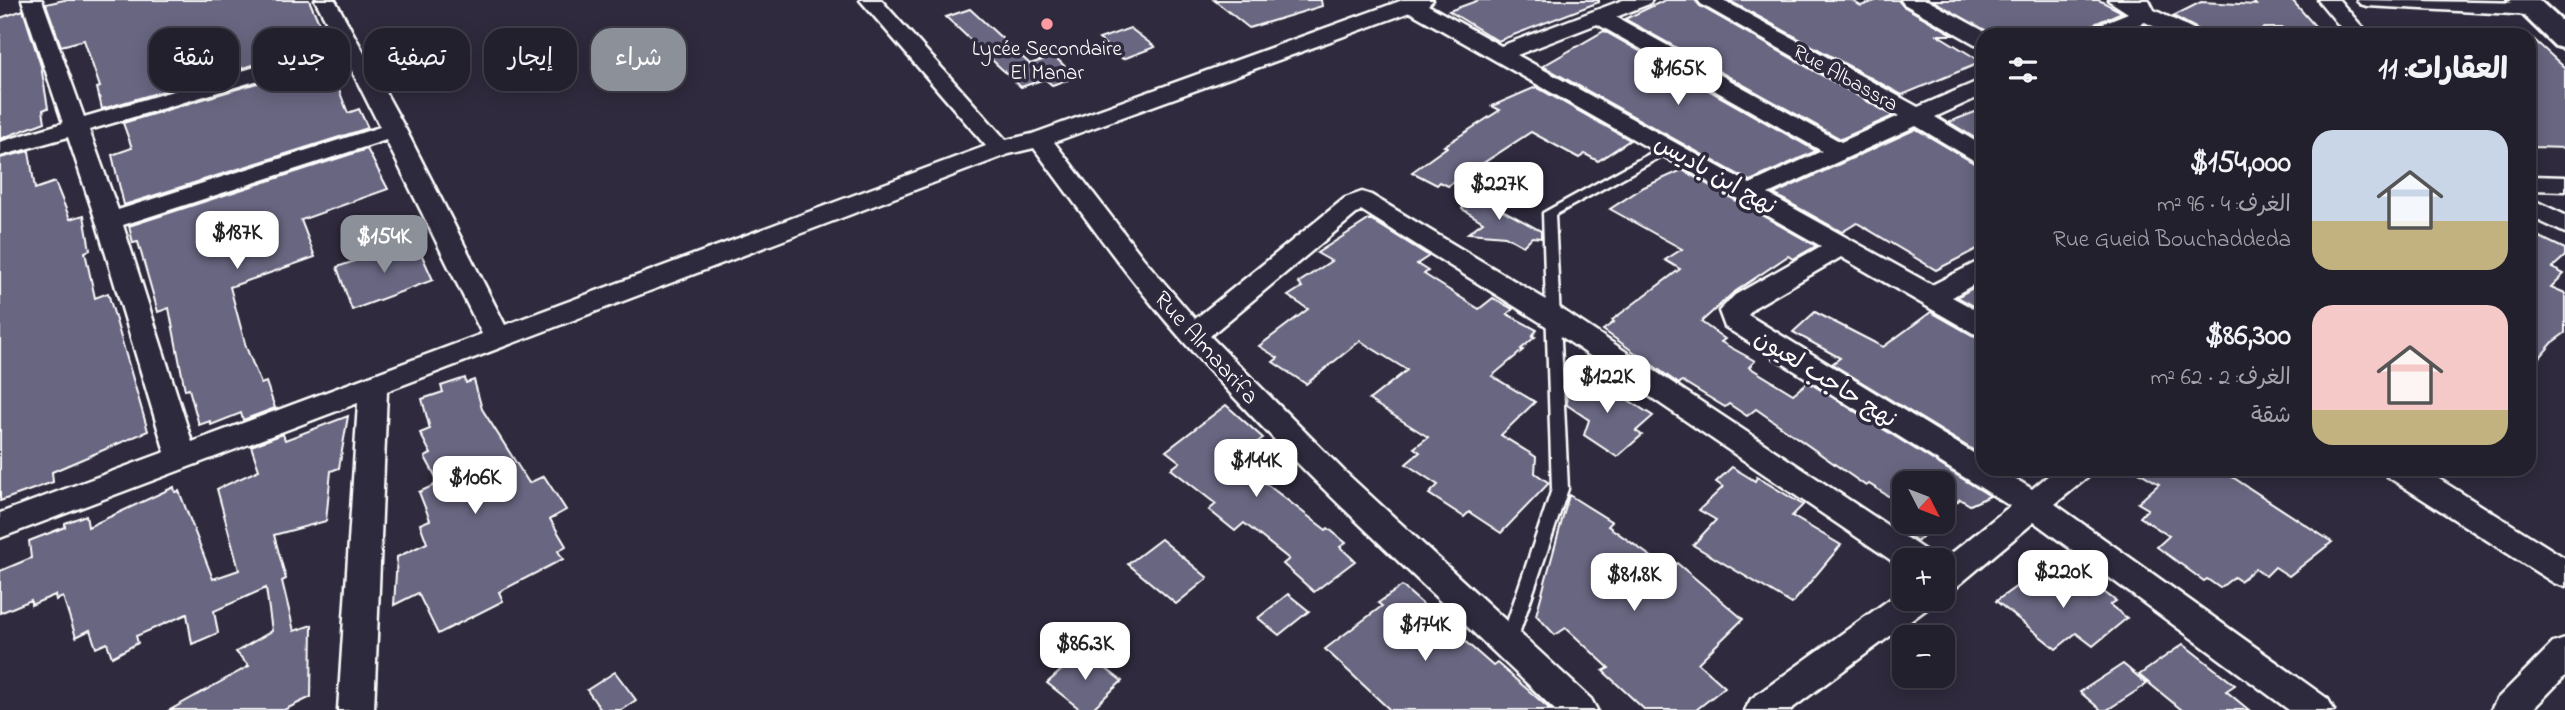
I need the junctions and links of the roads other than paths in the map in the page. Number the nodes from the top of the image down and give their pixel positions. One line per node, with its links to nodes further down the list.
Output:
1 (32, 0): 23 (street)
2 (325, 0): 19 (street)
3 (870, 0): 28 (street)
4 (1642, 0): 13 (street)
5 (1708, 0): 22 (street, Rue Albassra)
6 (1911, 0): 17 (street)
7 (2118, 0): 12 (street)
8 (2328, 0): 16 (street)
9 (2367, 0): 11 (street)
10 (1417, 2): 20 (street, نهج ابن باديس); 25 (street)
11 (2526, 4): 18 (street)
12 (2143, 7): 14 (street); 15 (street)
13 (1598, 16): 20 (street); 29 (street)
14 (2106, 28)
15 (2176, 28)
16 (2352, 28)
17 (1976, 35)
18 (2565, 40)
19 (351, 46): 23 (street); 24 (street)
20 (1500, 54): 26 (street, نهج ابن باديس)
21 (1976, 89): 22 (street)
22 (1915, 115): 29 (street); 30 (street, Rue Albassra)
23 (77, 127): 27 (street); 35 (street)
24 (394, 130): 35 (street); 43 (street)
25 (1040, 139): 28 (street); 42 (street, Rue Almaarifa)
26 (1669, 147): 33 (street, نهج ابن باديس); 40 (lane)
27 (0, 149)
28 (1001, 149): 43 (street)
29 (1839, 151): 33 (street)
30 (1976, 152)
31 (2536, 183): 32 (street)
32 (2565, 184)
33 (1751, 193): 37 (street, نهج ابن باديس)
34 (2536, 210): 36 (street)
35 (109, 221): 45 (street)
36 (2565, 225)
37 (1842, 246): 39 (street, نهج ابن باديس); 46 (street, نهج حاجب لعيون)
38 (1976, 271): 39 (street)
39 (1932, 297): 41 (street, نهج ابن باديس)
40 (1553, 317): 42 (street); 52 (street); 56 (lane)
41 (1976, 322)
42 (1193, 335): 56 (street, Rue Almaarifa)
43 (498, 339): 44 (street)
44 (373, 386): 45 (street); 58 (street)
45 (182, 458): 51 (street)
46 (1976, 469)
47 (1987, 476): 50 (street, نهج حاجب لعيون)
48 (2069, 476): 50 (street)
49 (2410, 476): 54 (street)
50 (2034, 505): 53 (street); 61 (street)
51 (0, 526)
52 (1897, 548)
53 (1955, 569)
54 (2565, 574)
55 (1898, 611): 60 (street)
56 (1508, 643): 59 (street, Rue Almaarifa)
57 (2565, 653): 62 (street)
58 (356, 710)
59 (1579, 710)
60 (1763, 710)
61 (2316, 710)
62 (2509, 710)

